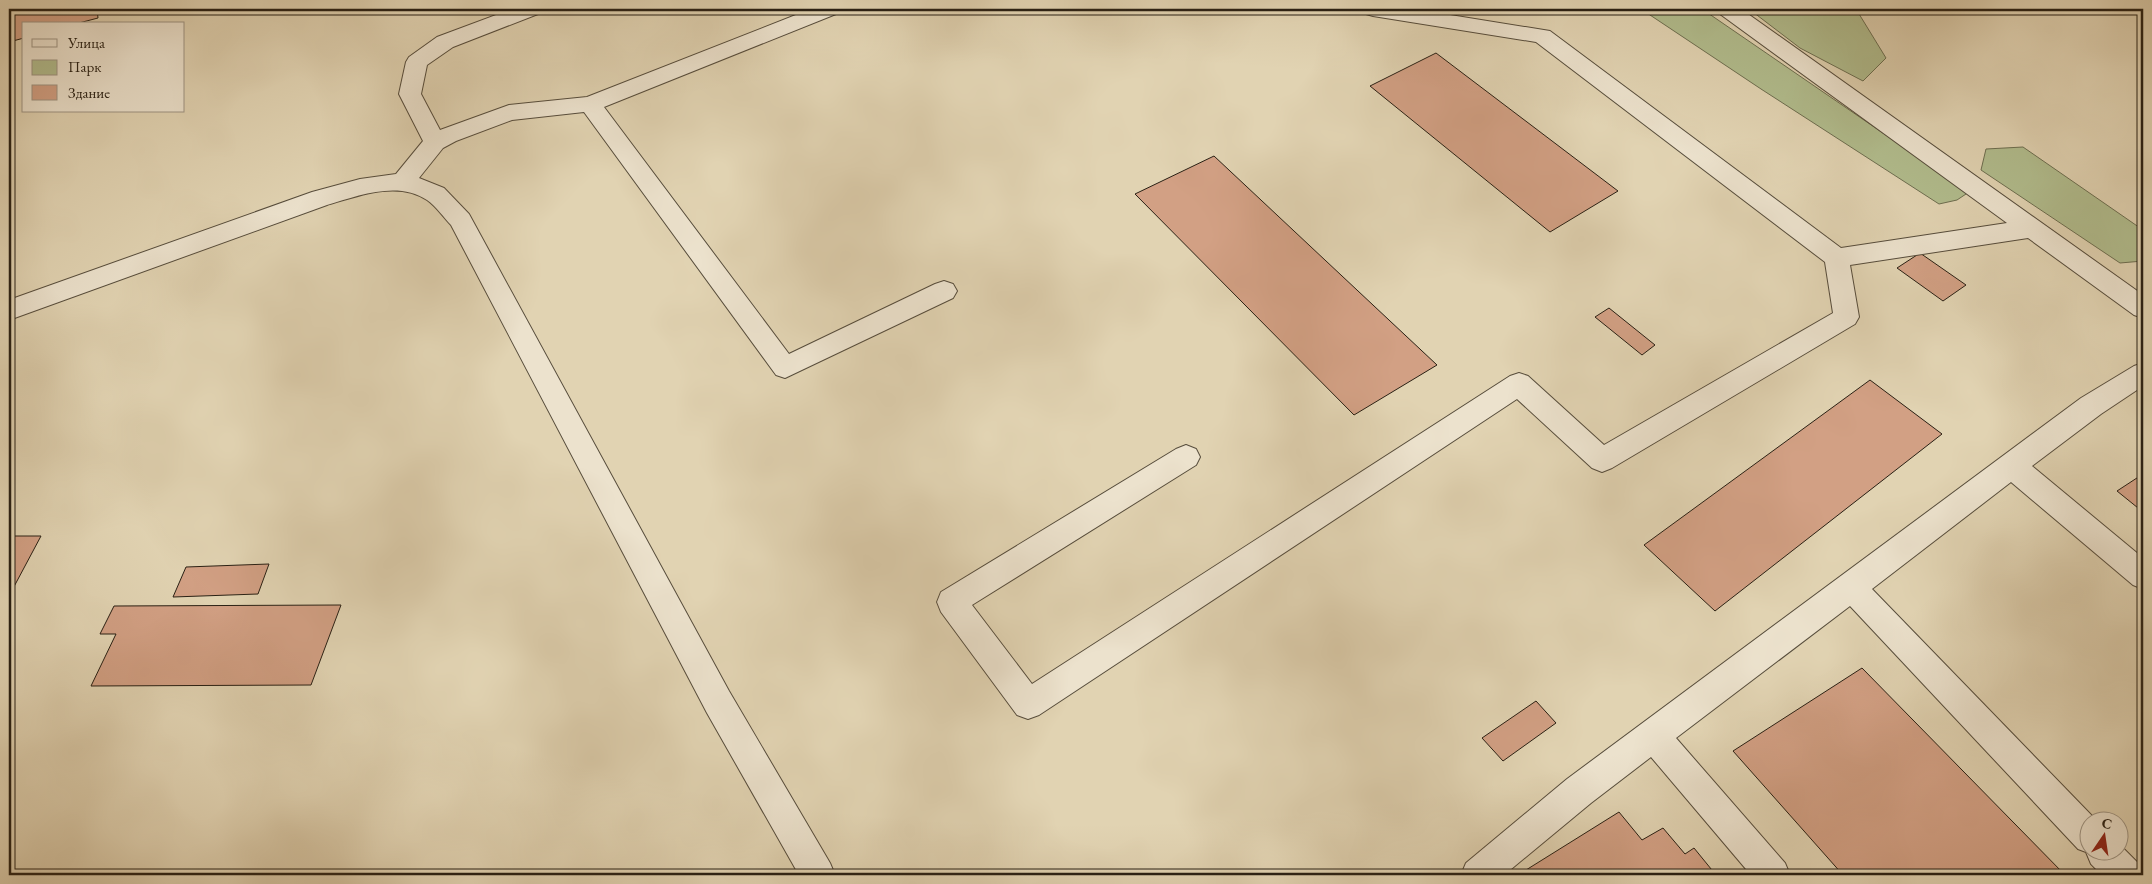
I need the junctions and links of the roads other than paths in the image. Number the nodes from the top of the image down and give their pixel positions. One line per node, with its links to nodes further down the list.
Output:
1 (531, 9): 6 (street)
2 (829, 9): 5 (street)
3 (1373, 9): 9 (street)
4 (1727, 9): 8 (street)
5 (590, 104): 6 (street); 10 (street)
6 (435, 142): 7 (street)
7 (403, 181): 12 (street); 21 (street)
8 (2032, 228): 9 (street); 11 (street)
9 (1837, 258): 14 (street)
10 (944, 291)
11 (2143, 308)
12 (9, 310)
13 (2143, 373): 15 (street)
14 (1186, 457)
15 (2012, 466): 16 (street); 17 (street)
16 (2143, 576)
17 (1851, 588): 18 (street); 19 (street)
18 (1653, 735): 22 (street); 23 (street)
19 (2080, 827)
20 (2113, 862): 24 (street)
21 (818, 875)
22 (1478, 875)
23 (1773, 875)
24 (2126, 875)

